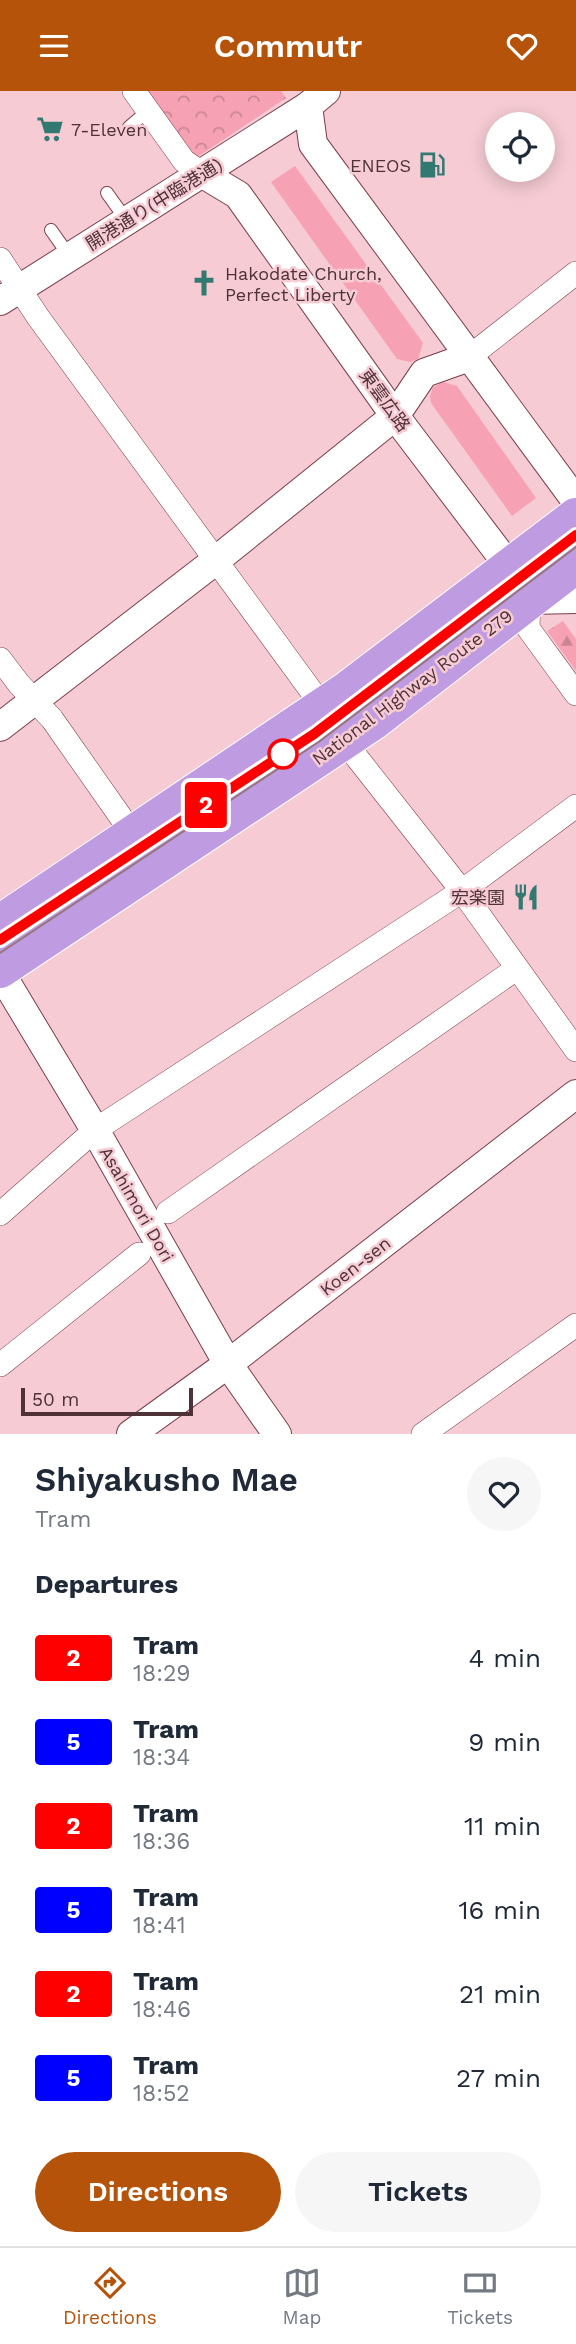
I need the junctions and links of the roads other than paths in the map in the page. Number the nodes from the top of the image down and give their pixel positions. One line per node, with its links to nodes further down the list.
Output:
1 (134, 91): 3 (street)
2 (310, 96): 5 (street, 開港通り(中臨港通)); 13 (street)
3 (149, 110): 4 (lane); 5 (street)
4 (129, 127)
5 (203, 174): 7 (street, 開港通り(中臨港通)); 14 (street, 東雲広路)
6 (107, 193): 7 (lane)
7 (127, 221): 9 (street, 開港通り(中臨港通))
8 (51, 230): 9 (lane)
9 (70, 257): 12 (street, 開港通り(中臨港通))
10 (0, 259): 12 (street)
11 (576, 273): 13 (street)
12 (10, 295): 17 (street)
13 (470, 356): 14 (street); 15 (street)
14 (395, 416): 17 (street); 19 (street, 東雲広路)
15 (576, 501)
16 (576, 517): 19 (highway, National Highway Route 279)
17 (215, 561): 24 (street); 25 (street)
18 (576, 564): 21 (highway, National Highway Route 279)
19 (509, 567): 21 (street, 東雲広路); 25 (highway, National Highway Route 279)
20 (576, 599): 21 (street)
21 (529, 600): 23 (street); 27 (highway, National Highway Route 279)
22 (0, 659): 24 (street)
23 (576, 694)
24 (35, 701): 26 (street); 29 (street)
25 (323, 707): 27 (street); 29 (highway, National Highway Route 279)
26 (0, 727)
27 (345, 739): 30 (highway, National Highway Route 279); 31 (street)
28 (576, 806): 31 (street)
29 (133, 834): 30 (street); 32 (highway, National Highway Route 279)
30 (153, 867): 34 (highway, National Highway Route 279)
31 (462, 891): 33 (street); 37 (street)
32 (0, 924)
33 (516, 969): 35 (street); 38 (street)
34 (0, 970): 37 (street, Asahimori Dori)
35 (576, 1050)
36 (576, 1094): 42 (street, Koen-sen)
37 (94, 1130): 39 (street); 42 (street, Asahimori Dori)
38 (167, 1212)
39 (0, 1214)
40 (139, 1254): 43 (street)
41 (576, 1325): 46 (street)
42 (228, 1364): 44 (street, Koen-sen); 45 (street, Asahimori Dori)
43 (0, 1365)
44 (131, 1434)
45 (277, 1434)
46 (423, 1434)

